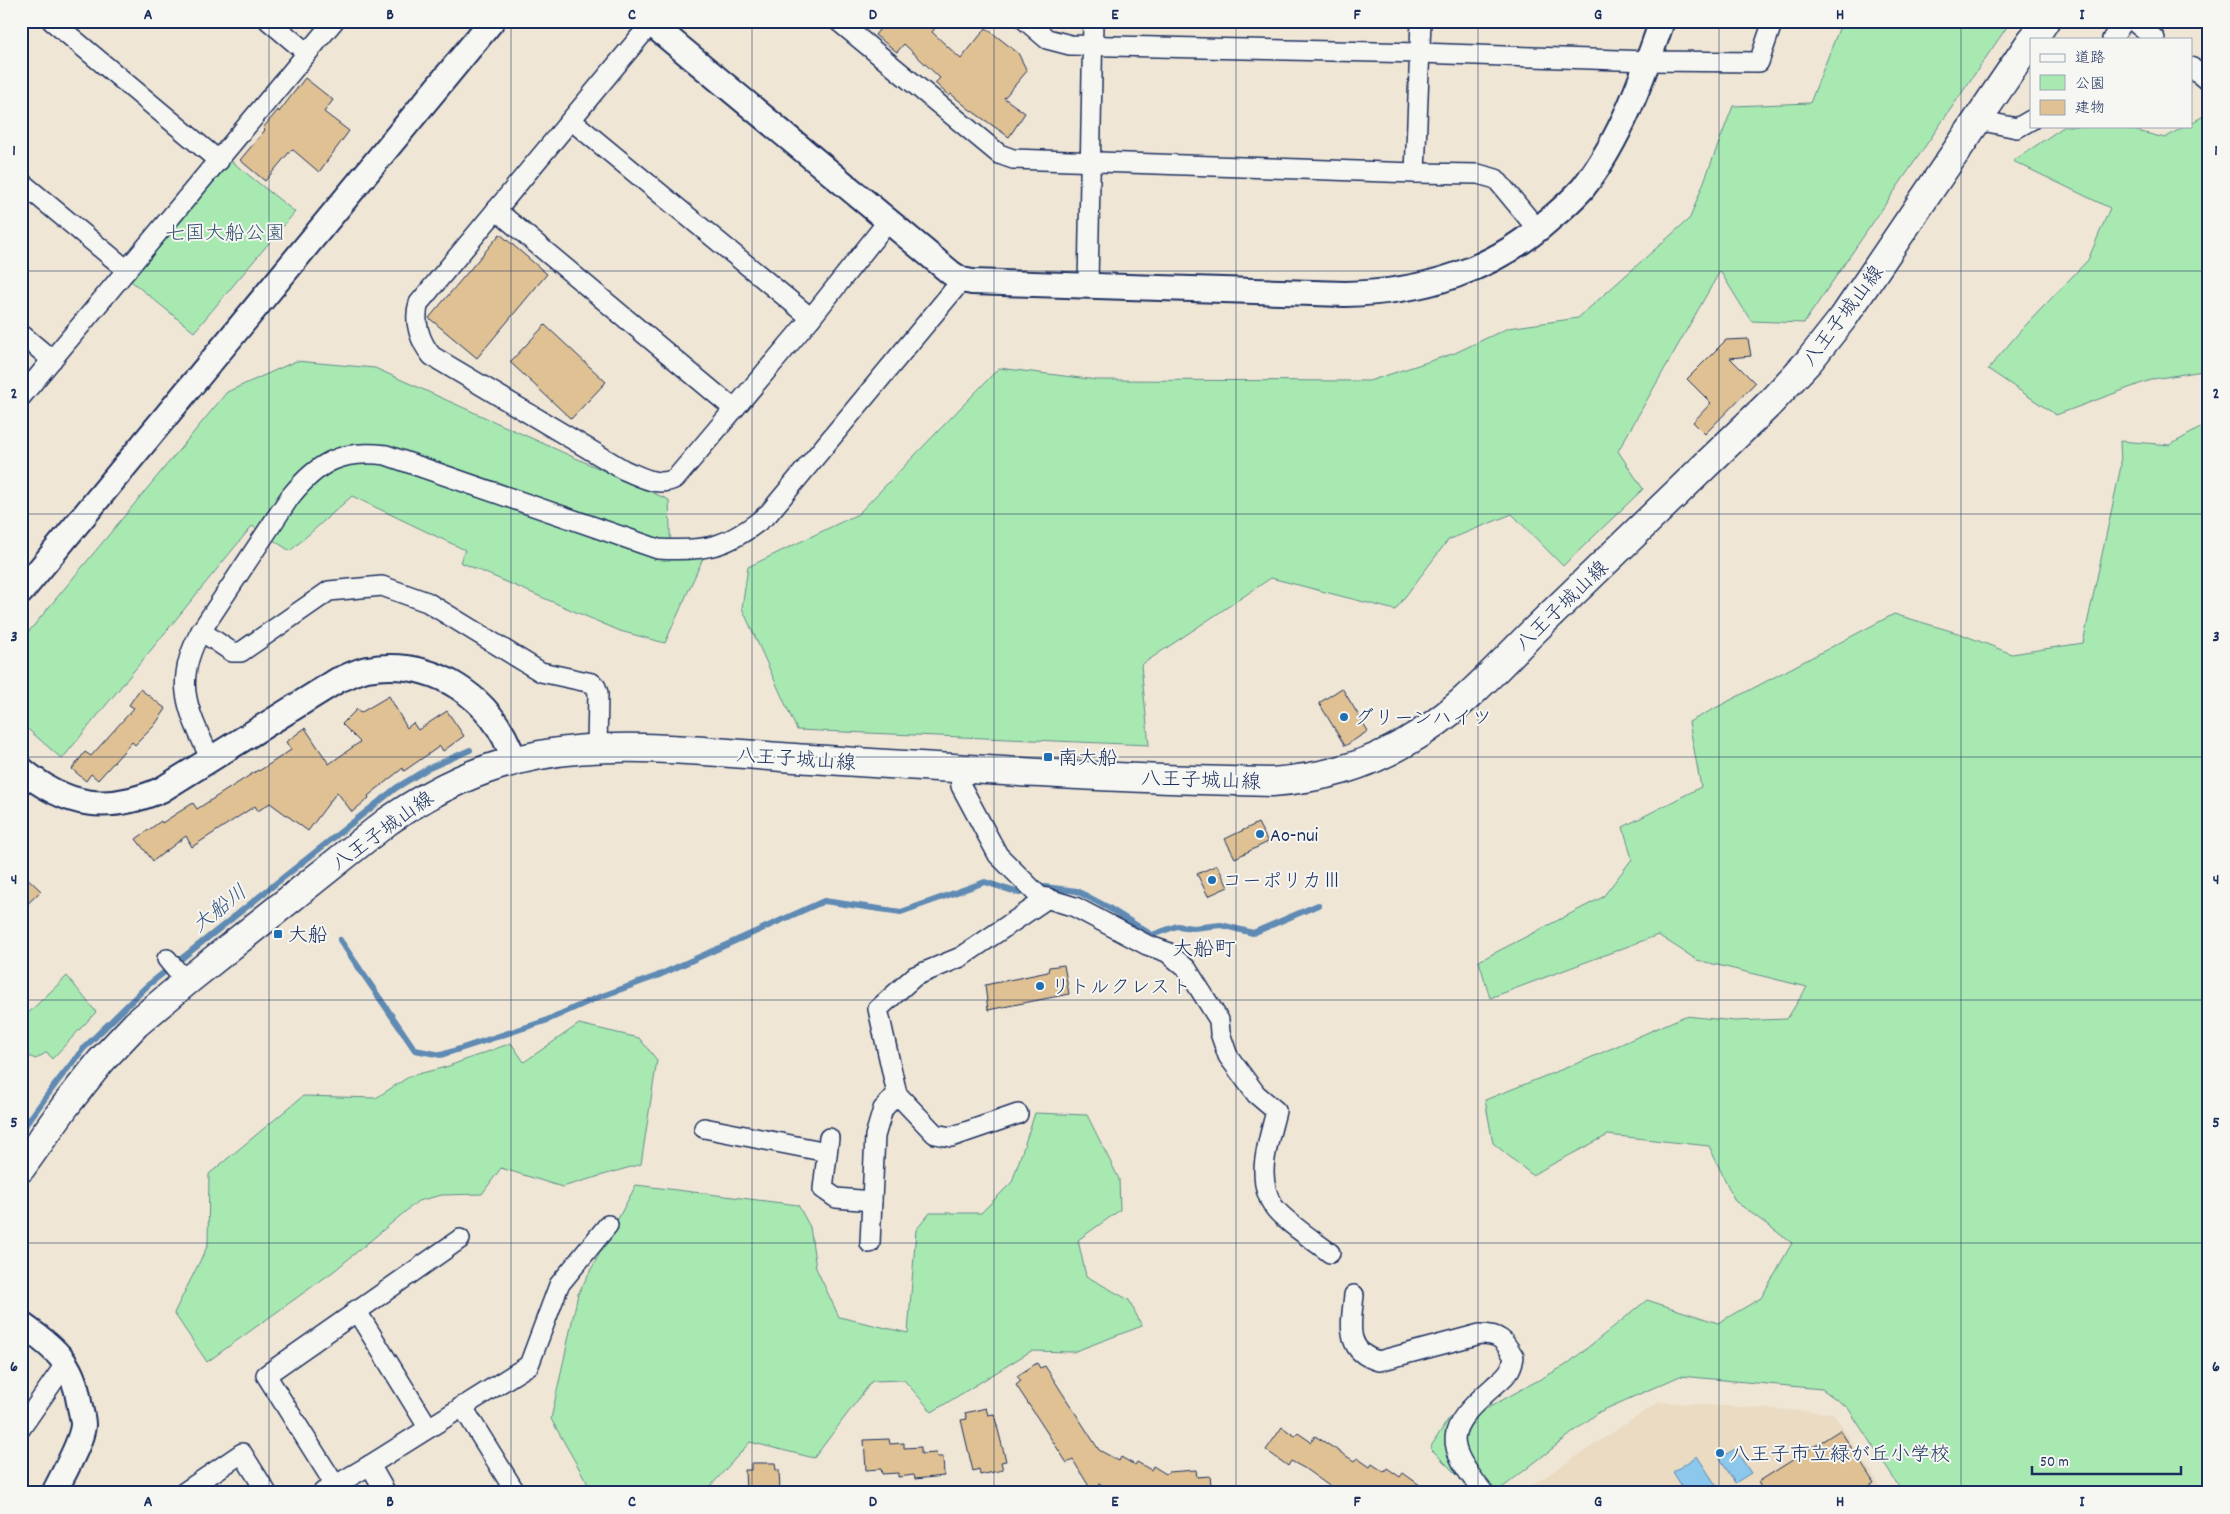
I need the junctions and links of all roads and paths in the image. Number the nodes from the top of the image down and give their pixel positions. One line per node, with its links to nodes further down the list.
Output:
1 (52, 21): 26 (street)
2 (268, 21): 21 (street)
3 (334, 21): 21 (street)
4 (492, 21): 41 (street)
5 (838, 21): 27 (street)
6 (1026, 21): 19 (street)
7 (1093, 21): 19 (street)
8 (1421, 21): 20 (street)
9 (1662, 21): 22 (street)
10 (1773, 21): 22 (street)
11 (2045, 21): 15 (main road, 八王子城山線)
12 (2124, 21): 16 (street)
13 (2133, 21): 17 (street)
14 (651, 22): 23 (street); 31 (street)
15 (2033, 38)
16 (2113, 38)
17 (2154, 38)
18 (2030, 43): 24 (main road, 八王子城山線)
19 (1092, 44): 20 (street); 27 (street)
20 (1420, 53): 22 (street); 28 (street)
21 (307, 54): 26 (street)
22 (1648, 62): 32 (street)
23 (571, 120): 30 (street); 36 (street)
24 (1978, 120): 25 (street); 46 (main road, 八王子城山線)
25 (2030, 121)
26 (219, 160): 33 (street)
27 (1089, 163): 28 (street); 35 (street)
28 (1415, 173): 32 (street)
29 (21, 182): 33 (street)
30 (496, 210): 40 (street); 40 (street)
31 (888, 221): 34 (street); 36 (street)
32 (1538, 230): 35 (street)
33 (127, 270): 38 (street)
34 (962, 280): 35 (street); 42 (street)
35 (1088, 285)
36 (811, 318): 40 (street)
37 (21, 334): 38 (street)
38 (52, 360): 39 (street)
39 (21, 397)
40 (734, 409)
41 (21, 592)
42 (200, 631): 43 (street); 44 (street)
43 (597, 748): 45 (main road, 八王子城山線); 46 (main road, 八王子城山線)
44 (210, 760): 45 (street); 47 (street)
45 (514, 760): 52 (main road, 八王子城山線)
46 (959, 767): 48 (street)
47 (21, 769)
48 (1044, 897): 49 (street); 57 (street)
49 (897, 1094): 50 (street); 53 (street)
50 (1018, 1114)
51 (704, 1128): 53 (street)
52 (25, 1150)
53 (872, 1201): 56 (street)
54 (608, 1225): 62 (street)
55 (460, 1239): 59 (street)
56 (870, 1243)
57 (1330, 1253)
58 (1354, 1295): 72 (street)
59 (356, 1310): 63 (street); 66 (street)
60 (21, 1324): 61 (street)
61 (66, 1363): 64 (street); 67 (street)
62 (462, 1406): 63 (street); 71 (street)
63 (428, 1427): 65 (street)
64 (21, 1428)
65 (370, 1465): 66 (street); 70 (street)
66 (328, 1489)
67 (54, 1493)
68 (183, 1493): 69 (street)
69 (267, 1493)
70 (386, 1493)
71 (516, 1493)
72 (1484, 1493)

